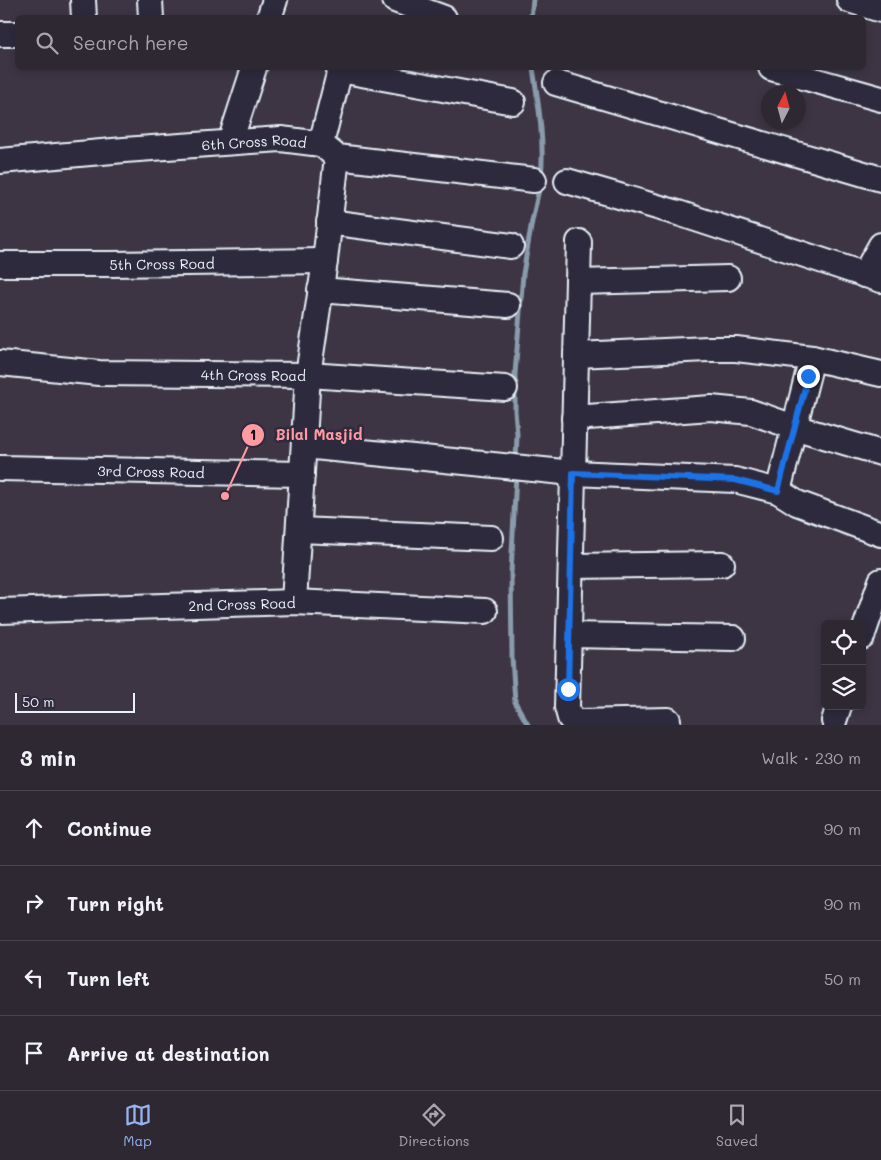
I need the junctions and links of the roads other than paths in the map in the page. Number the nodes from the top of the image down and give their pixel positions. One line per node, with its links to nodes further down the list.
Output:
1 (83, 0): 7 (street)
2 (150, 0): 8 (street)
3 (275, 0): 9 (street)
4 (395, 0): 10 (street)
5 (848, 0): 6 (street)
6 (881, 10)
7 (84, 15)
8 (151, 15)
9 (270, 15)
10 (436, 15)
11 (0, 34): 12 (street)
12 (15, 34)
13 (253, 70): 20 (street)
14 (340, 70): 21 (street)
15 (345, 70): 19 (street)
16 (778, 70): 18 (street)
17 (556, 83): 23 (street)
18 (881, 99)
19 (513, 102)
20 (230, 142): 21 (street, 6th Cross Road); 22 (street, 6th Cross Road)
21 (329, 151): 24 (street, 6th Cross Road); 26 (street)
22 (0, 161)
23 (881, 179)
24 (534, 180)
25 (567, 181): 32 (street)
26 (329, 222): 29 (street); 30 (street)
27 (579, 242): 34 (street)
28 (881, 245): 32 (street)
29 (511, 246)
30 (325, 261): 31 (street, 5th Cross Road); 35 (street)
31 (0, 264)
32 (872, 277)
33 (728, 278): 34 (street)
34 (578, 282): 37 (street)
35 (320, 290): 36 (street); 41 (street)
36 (508, 305)
37 (576, 355): 38 (street); 43 (street)
38 (812, 358): 40 (street); 44 (street)
39 (0, 363): 41 (street, 4th Cross Road)
40 (881, 374)
41 (308, 376): 42 (street, 4th Cross Road); 45 (street)
42 (505, 388)
43 (574, 418): 44 (street); 48 (street)
44 (794, 427): 46 (street); 50 (street)
45 (304, 446): 48 (street); 49 (street)
46 (881, 453)
47 (0, 468): 49 (street, 3rd Cross Road)
48 (573, 473): 50 (street); 55 (street)
49 (302, 474): 51 (street)
50 (778, 491): 52 (street)
51 (299, 530): 53 (street); 57 (street)
52 (881, 534)
53 (491, 538)
54 (722, 564): 55 (street)
55 (571, 566): 61 (street)
56 (881, 581): 60 (street)
57 (294, 602): 58 (street, 2nd Cross Road); 59 (street, 2nd Cross Road)
58 (0, 611)
59 (485, 611)
60 (866, 626)
61 (569, 635): 62 (street); 65 (street)
62 (733, 638)
63 (866, 640): 64 (street)
64 (881, 647)
65 (668, 720)

